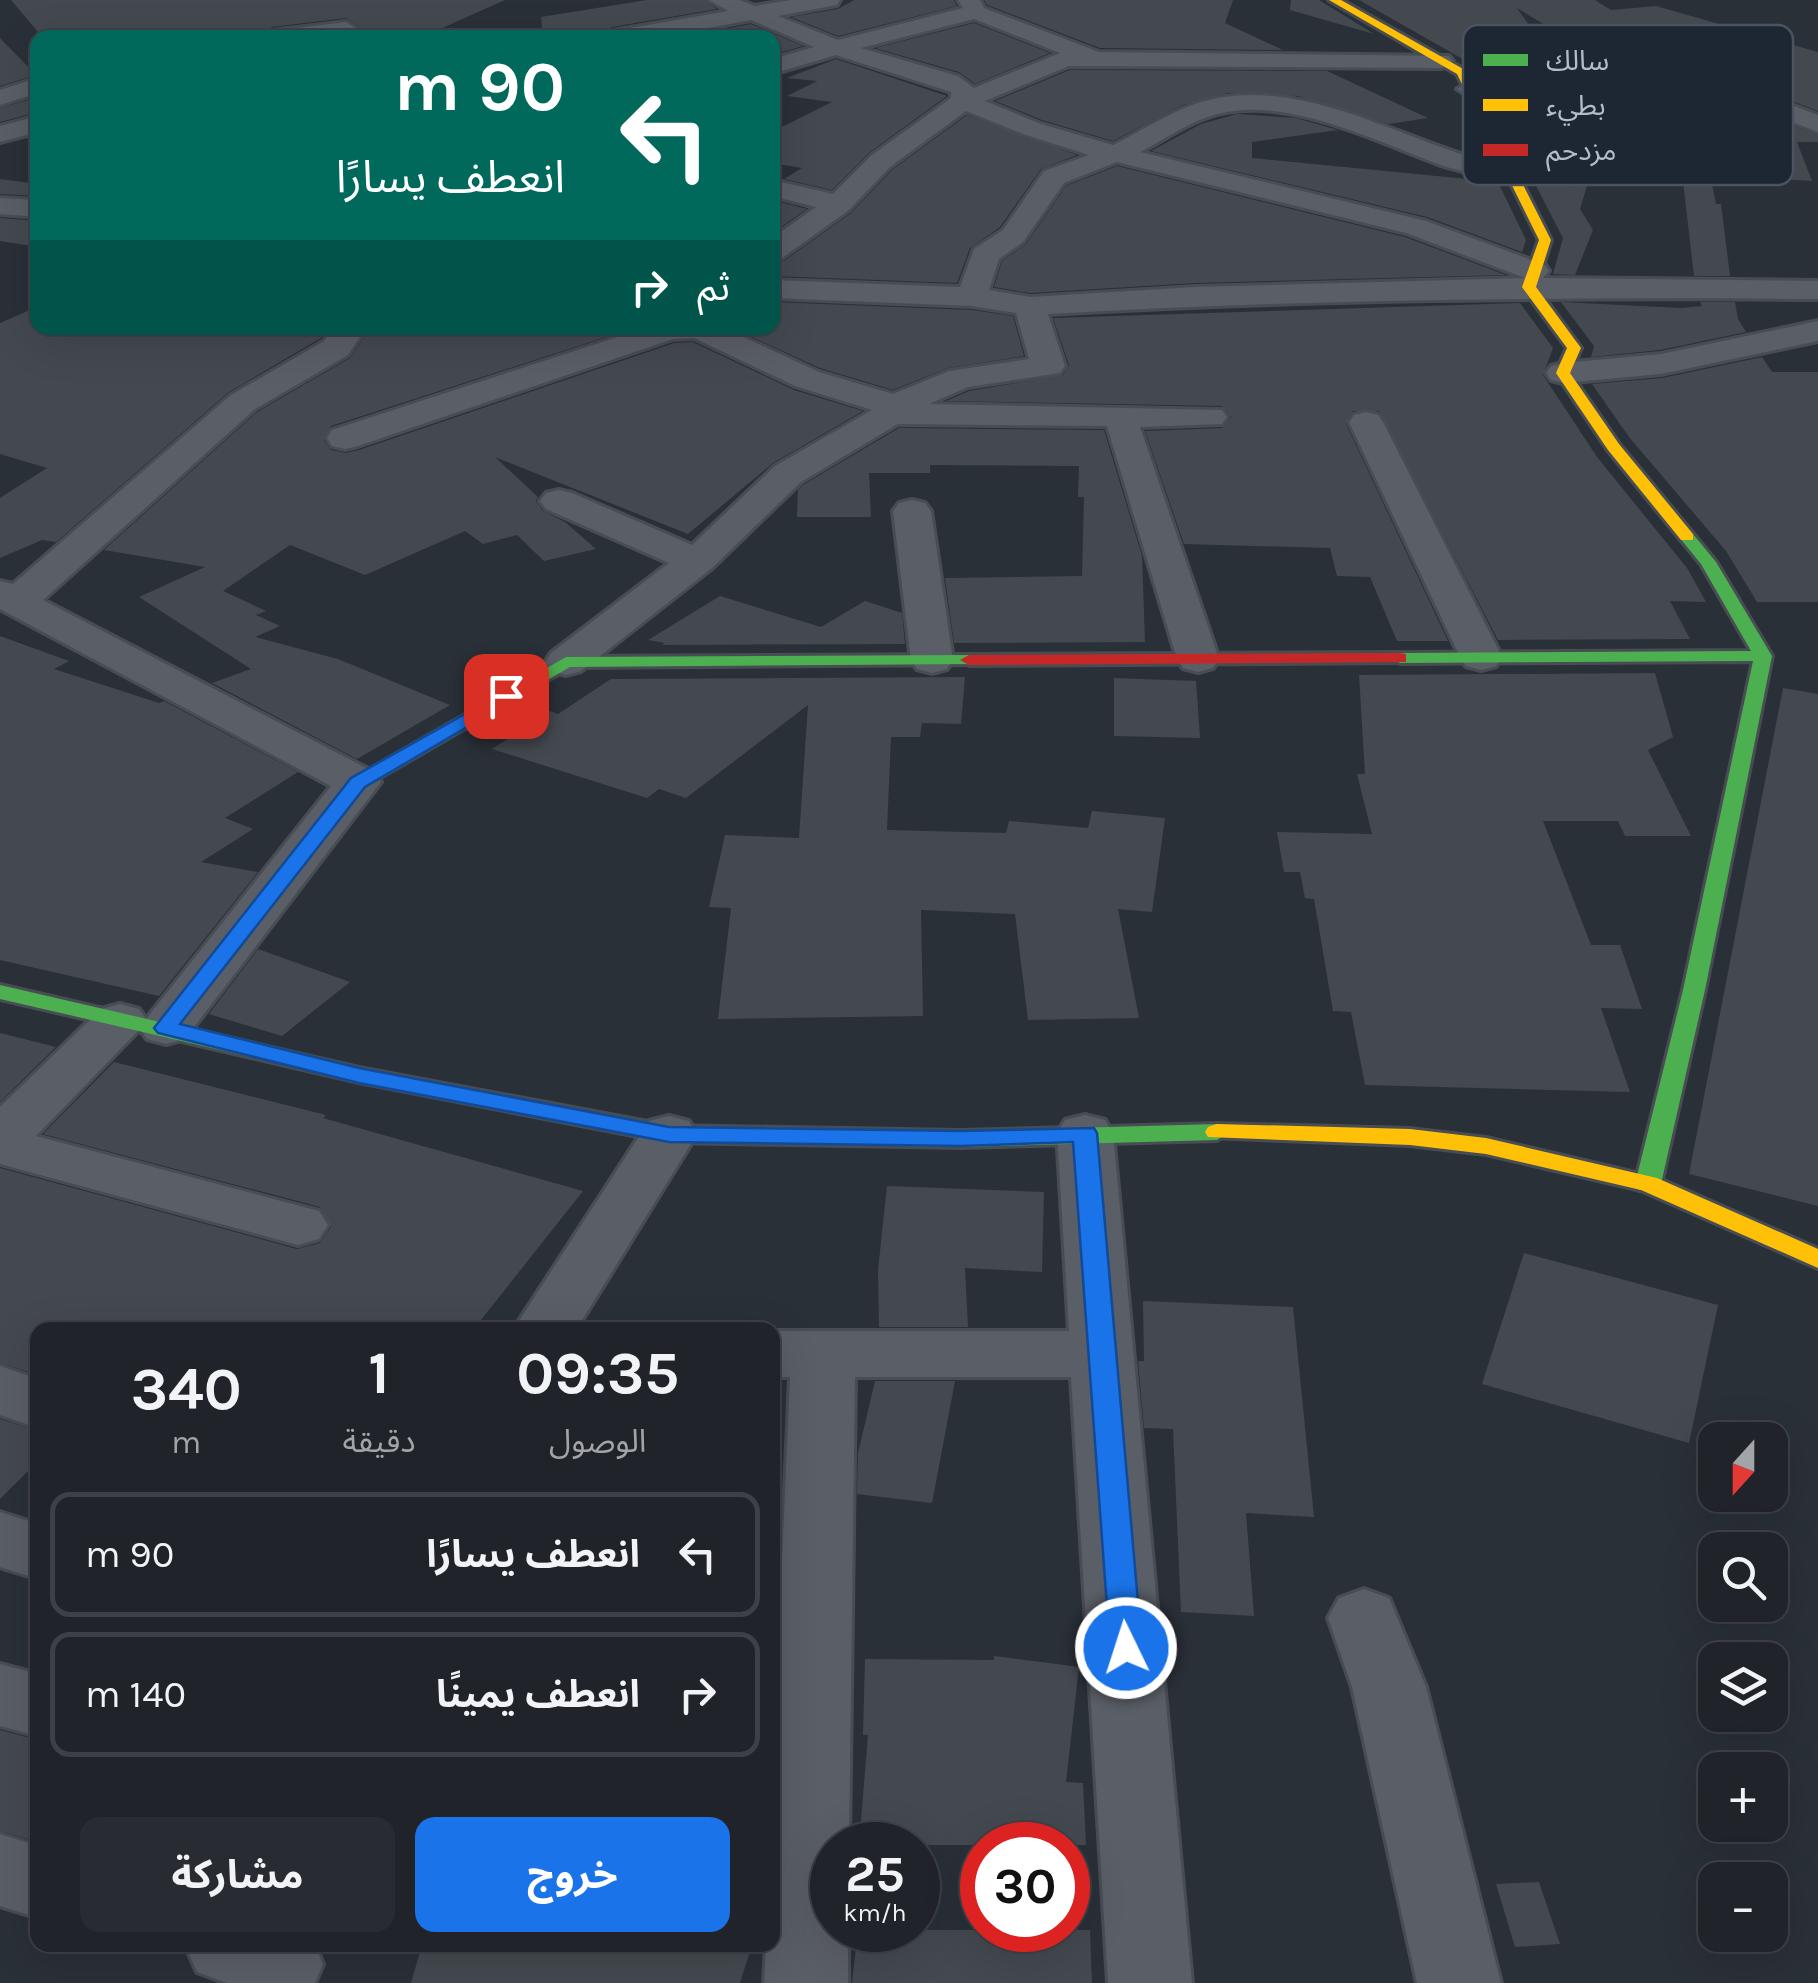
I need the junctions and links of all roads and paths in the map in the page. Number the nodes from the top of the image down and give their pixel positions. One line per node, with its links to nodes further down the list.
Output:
1 (720, 0): 6 (street)
2 (829, 0): 6 (street)
3 (1334, 0): 11 (street)
4 (973, 6): 9 (street); 10 (street)
5 (319, 10): 7 (street)
6 (755, 14): 8 (street); 9 (street)
7 (347, 30)
8 (660, 30)
9 (840, 49): 12 (street); 16 (street)
10 (1093, 58): 11 (street); 16 (street)
11 (1441, 61): 13 (street)
12 (780, 65)
13 (1463, 78)
14 (30, 88): 15 (street)
15 (0, 98)
16 (963, 101): 21 (street); 25 (street)
17 (1793, 114): 18 (street)
18 (1818, 124)
19 (30, 126): 20 (street)
20 (0, 134)
21 (1115, 154): 22 (street); 27 (street); 29 (street)
22 (1463, 163)
23 (1517, 185): 27 (street)
24 (780, 190): 25 (street)
25 (839, 204): 26 (street)
26 (780, 246)
27 (1531, 279): 30 (street); 31 (street); 36 (street)
28 (780, 289): 29 (street)
29 (972, 297): 31 (street)
30 (1813, 299)
31 (1030, 306): 37 (street)
32 (1818, 331): 36 (street)
33 (345, 335): 45 (street)
34 (654, 335): 41 (street)
35 (711, 335): 37 (street)
36 (1563, 373): 46 (street)
37 (892, 410): 38 (street); 44 (street)
38 (1210, 417)
39 (1366, 422): 47 (street)
40 (1122, 428): 48 (street)
41 (345, 438)
42 (559, 500): 44 (street)
43 (912, 511): 49 (street)
44 (697, 561): 50 (street)
45 (4, 596): 51 (street)
46 (1763, 656): 47 (street); 57 (street)
47 (1481, 657): 48 (street)
48 (1198, 658): 49 (street)
49 (932, 660): 50 (street)
50 (566, 662): 51 (street)
51 (358, 782): 53 (street)
52 (0, 992): 53 (street)
53 (143, 1024): 55 (street); 56 (street)
54 (1085, 1133): 55 (street); 57 (street); 62 (street)
55 (669, 1134): 60 (street)
56 (0, 1143): 58 (street)
57 (1648, 1184): 59 (street)
58 (298, 1226)
59 (1818, 1259)
60 (549, 1322)
61 (798, 1354): 62 (street); 67 (street)
62 (1100, 1354): 75 (street)
63 (0, 1390): 64 (street)
64 (30, 1401)
65 (0, 1539): 66 (street)
66 (30, 1549)
67 (795, 1571): 71 (street)
68 (1364, 1618): 76 (street)
69 (0, 1695): 70 (street)
70 (30, 1703)
71 (791, 1836): 74 (street)
72 (0, 1870): 73 (street)
73 (30, 1879)
74 (806, 1983)
75 (1150, 1983)
76 (1459, 1983)

